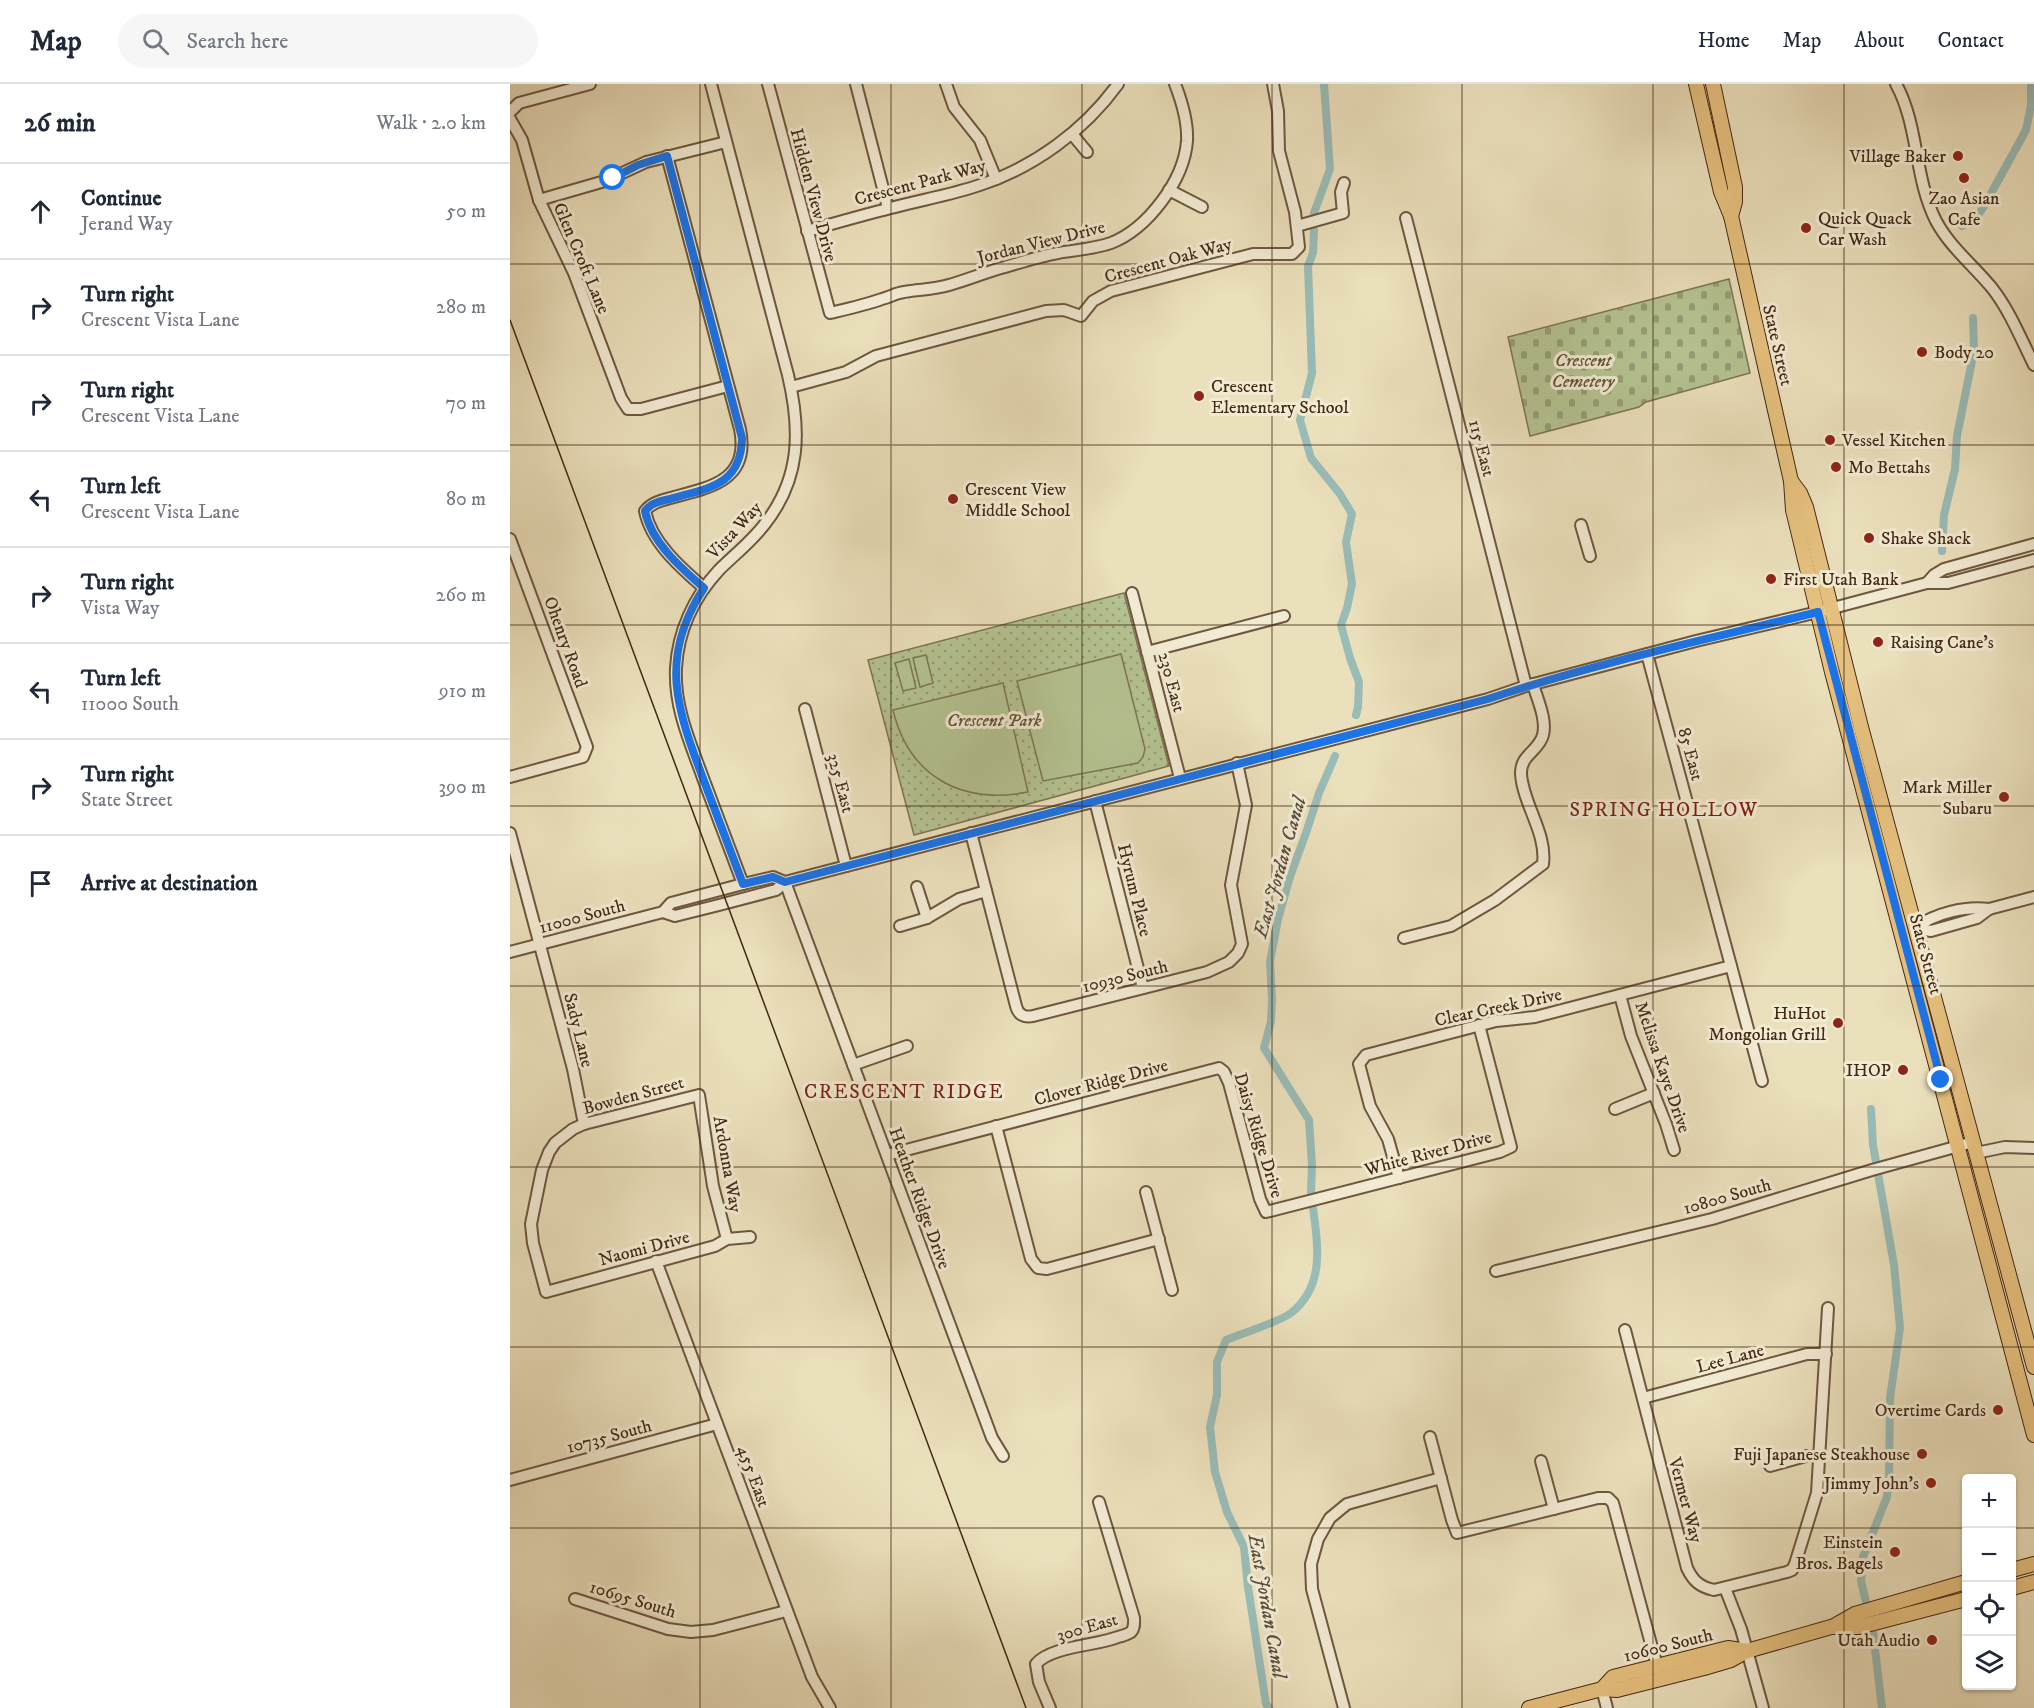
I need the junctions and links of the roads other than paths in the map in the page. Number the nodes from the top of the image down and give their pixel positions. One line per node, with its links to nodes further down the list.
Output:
1 (590, 84): 12 (street)
2 (711, 84): 15 (street, Vista Way)
3 (768, 84): 27 (street, Hidden View Drive)
4 (856, 84): 23 (street)
5 (946, 84): 18 (street)
6 (1118, 84): 14 (street, Crescent Park Way)
7 (1175, 84): 20 (street, Jordan View Drive)
8 (1273, 84): 26 (street, Crescent Oak Way)
9 (1696, 84): 24 (main road, State Street)
10 (1713, 84): 24 (main road, State Street)
11 (1896, 84): 29 (street)
12 (510, 112)
13 (510, 119): 21 (street, Glen Croft Lane)
14 (1072, 134): 16 (street); 18 (street, Crescent Park Way)
15 (726, 141): 17 (street); 31 (street, Vista Way)
16 (1087, 152)
17 (667, 156): 21 (street); 30 (street)
18 (996, 179): 23 (street, Crescent Park Way)
19 (1344, 183): 26 (street)
20 (1169, 190): 22 (street); 28 (street, Jordan View Drive)
21 (539, 200): 30 (street, Glen Croft Lane)
22 (1202, 207)
23 (888, 208): 27 (street, Crescent Park Way)
24 (1731, 216): 40 (main road, State Street)
25 (1406, 218): 44 (street, 115 East)
26 (1297, 226): 31 (street, Crescent Oak Way)
27 (807, 231): 28 (street, Hidden View Drive)
28 (830, 313)
29 (2034, 365)
30 (728, 386): 38 (street)
31 (791, 387): 38 (street, Vista Way)
32 (1581, 525): 35 (street)
33 (510, 539): 47 (street, Ohenry Road)
34 (2034, 544): 37 (street, 11000 South)
35 (1590, 556)
36 (2034, 560): 37 (street, 11000 South)
37 (1927, 583): 40 (street, 11000 South)
38 (704, 588): 54 (street, Vista Way)
39 (1132, 593): 42 (street, 230 East)
40 (1824, 610): 43 (street, 11000 South); 61 (main road, State Street); 80 (main road, State Street)
41 (1284, 616): 42 (street)
42 (1147, 652): 48 (street, 230 East)
43 (1647, 654): 44 (street, 11000 South); 65 (street, 85 East)
44 (1530, 685): 46 (street, 11000 South); 62 (street, 115 East)
45 (805, 709): 52 (street, 325 East)
46 (1237, 763): 48 (street, 11000 South); 66 (street, 10930 South)
47 (510, 777)
48 (1180, 778): 49 (street, 11000 South)
49 (1095, 801): 51 (street, 11000 South); 66 (street, Hyrum Place)
50 (510, 833): 63 (street, Sady Lane)
51 (971, 833): 52 (street, 11000 South); 56 (street)
52 (846, 866): 53 (street, 11000 South)
53 (785, 882): 54 (street, 11000 South); 58 (street, 11000 South); 70 (street, Heather Ridge Drive)
54 (743, 884): 58 (street, 11000 South)
55 (917, 887): 59 (street)
56 (986, 891): 59 (street); 66 (street, 10930 South)
57 (2034, 897): 61 (street)
58 (663, 912): 63 (street, 11000 South)
59 (927, 918): 60 (street)
60 (900, 926)
61 (1915, 928): 80 (main road, State Street)
62 (1404, 938)
63 (539, 945): 64 (street, 11000 South); 76 (street, Sady Lane)
64 (510, 952)
65 (1731, 966): 67 (street, Clear Creek Drive); 72 (street, 85 East)
66 (1143, 988)
67 (1620, 995): 68 (street, Clear Creek Drive); 73 (street, Melissa Kaye Drive)
68 (1479, 1025): 82 (street, White River Drive); 82 (street, Clear Creek Drive)
69 (907, 1046): 70 (street)
70 (853, 1065): 81 (street, Heather Ridge Drive)
71 (1219, 1068): 77 (street, Clover Ridge Drive); 85 (street, Daisy Ridge Drive)
72 (1762, 1081)
73 (1654, 1093): 75 (street); 79 (street, Melissa Kaye Drive)
74 (699, 1095): 76 (street, Bowden Street); 87 (street, Ardonna Way)
75 (1615, 1109)
76 (584, 1124): 92 (street, Bowden Street)
77 (996, 1126): 81 (street, Clover Ridge Drive); 88 (street)
78 (2034, 1148): 80 (street, 10800 South)
79 (1674, 1150)
80 (1969, 1151): 84 (main road, State Street); 90 (street, 10800 South); 95 (main road, State Street)
81 (886, 1155): 102 (street, Heather Ridge Drive)
82 (1399, 1178): 85 (street, White River Drive)
83 (1146, 1192): 88 (street)
84 (1974, 1206): 95 (main road); 100 (main road, State Street)
85 (1266, 1212)
86 (750, 1237): 87 (street, Naomi Drive)
87 (727, 1239): 89 (street, Naomi Drive)
88 (1159, 1239): 91 (street)
89 (656, 1261): 92 (street, Naomi Drive); 99 (street, 455 East)
90 (1496, 1271)
91 (1172, 1290)
92 (546, 1292)
93 (1828, 1308): 96 (street)
94 (1625, 1330): 98 (street, Vermer Way)
95 (2024, 1332): 97 (main road, State Street)
96 (1826, 1354): 98 (street, Lee Lane); 103 (street)
97 (2034, 1366)
98 (1643, 1398): 115 (street, Vermer Way)
99 (717, 1424): 107 (street, 10735 South); 119 (street, 455 East)
100 (2034, 1435)
101 (1430, 1437): 106 (street)
102 (1003, 1456)
103 (1820, 1456): 105 (street); 115 (street)
104 (1541, 1461): 109 (street)
105 (1770, 1466)
106 (1441, 1478): 109 (street); 127 (street)
107 (510, 1480)
108 (1099, 1502): 126 (street, 300 East)
109 (1554, 1509): 123 (street)
110 (2034, 1564): 111 (main road)
111 (2016, 1569)
112 (2034, 1582): 114 (main road)
113 (1962, 1583): 116 (main road, 10600 South)
114 (2016, 1587)
115 (1725, 1588): 122 (street)
116 (1928, 1594): 120 (main road); 121 (main road, 10600 South)
117 (575, 1599): 119 (street, 10695 South)
118 (1962, 1600): 120 (main road, 10600 South)
119 (786, 1611): 125 (street, 455 East)
120 (1875, 1622): 121 (main road, 10600 South)
121 (1831, 1627): 122 (main road, 10600 South)
122 (1747, 1651): 123 (main road, 10600 South); 124 (main road, 10600 South); 130 (street)
123 (1656, 1666): 124 (main road, 10600 South)
124 (1602, 1689): 128 (main road, 10600 South); 129 (street)
125 (827, 1704)
126 (1050, 1708)
127 (1344, 1708)
128 (1529, 1708)
129 (1607, 1708)
130 (1763, 1708)

